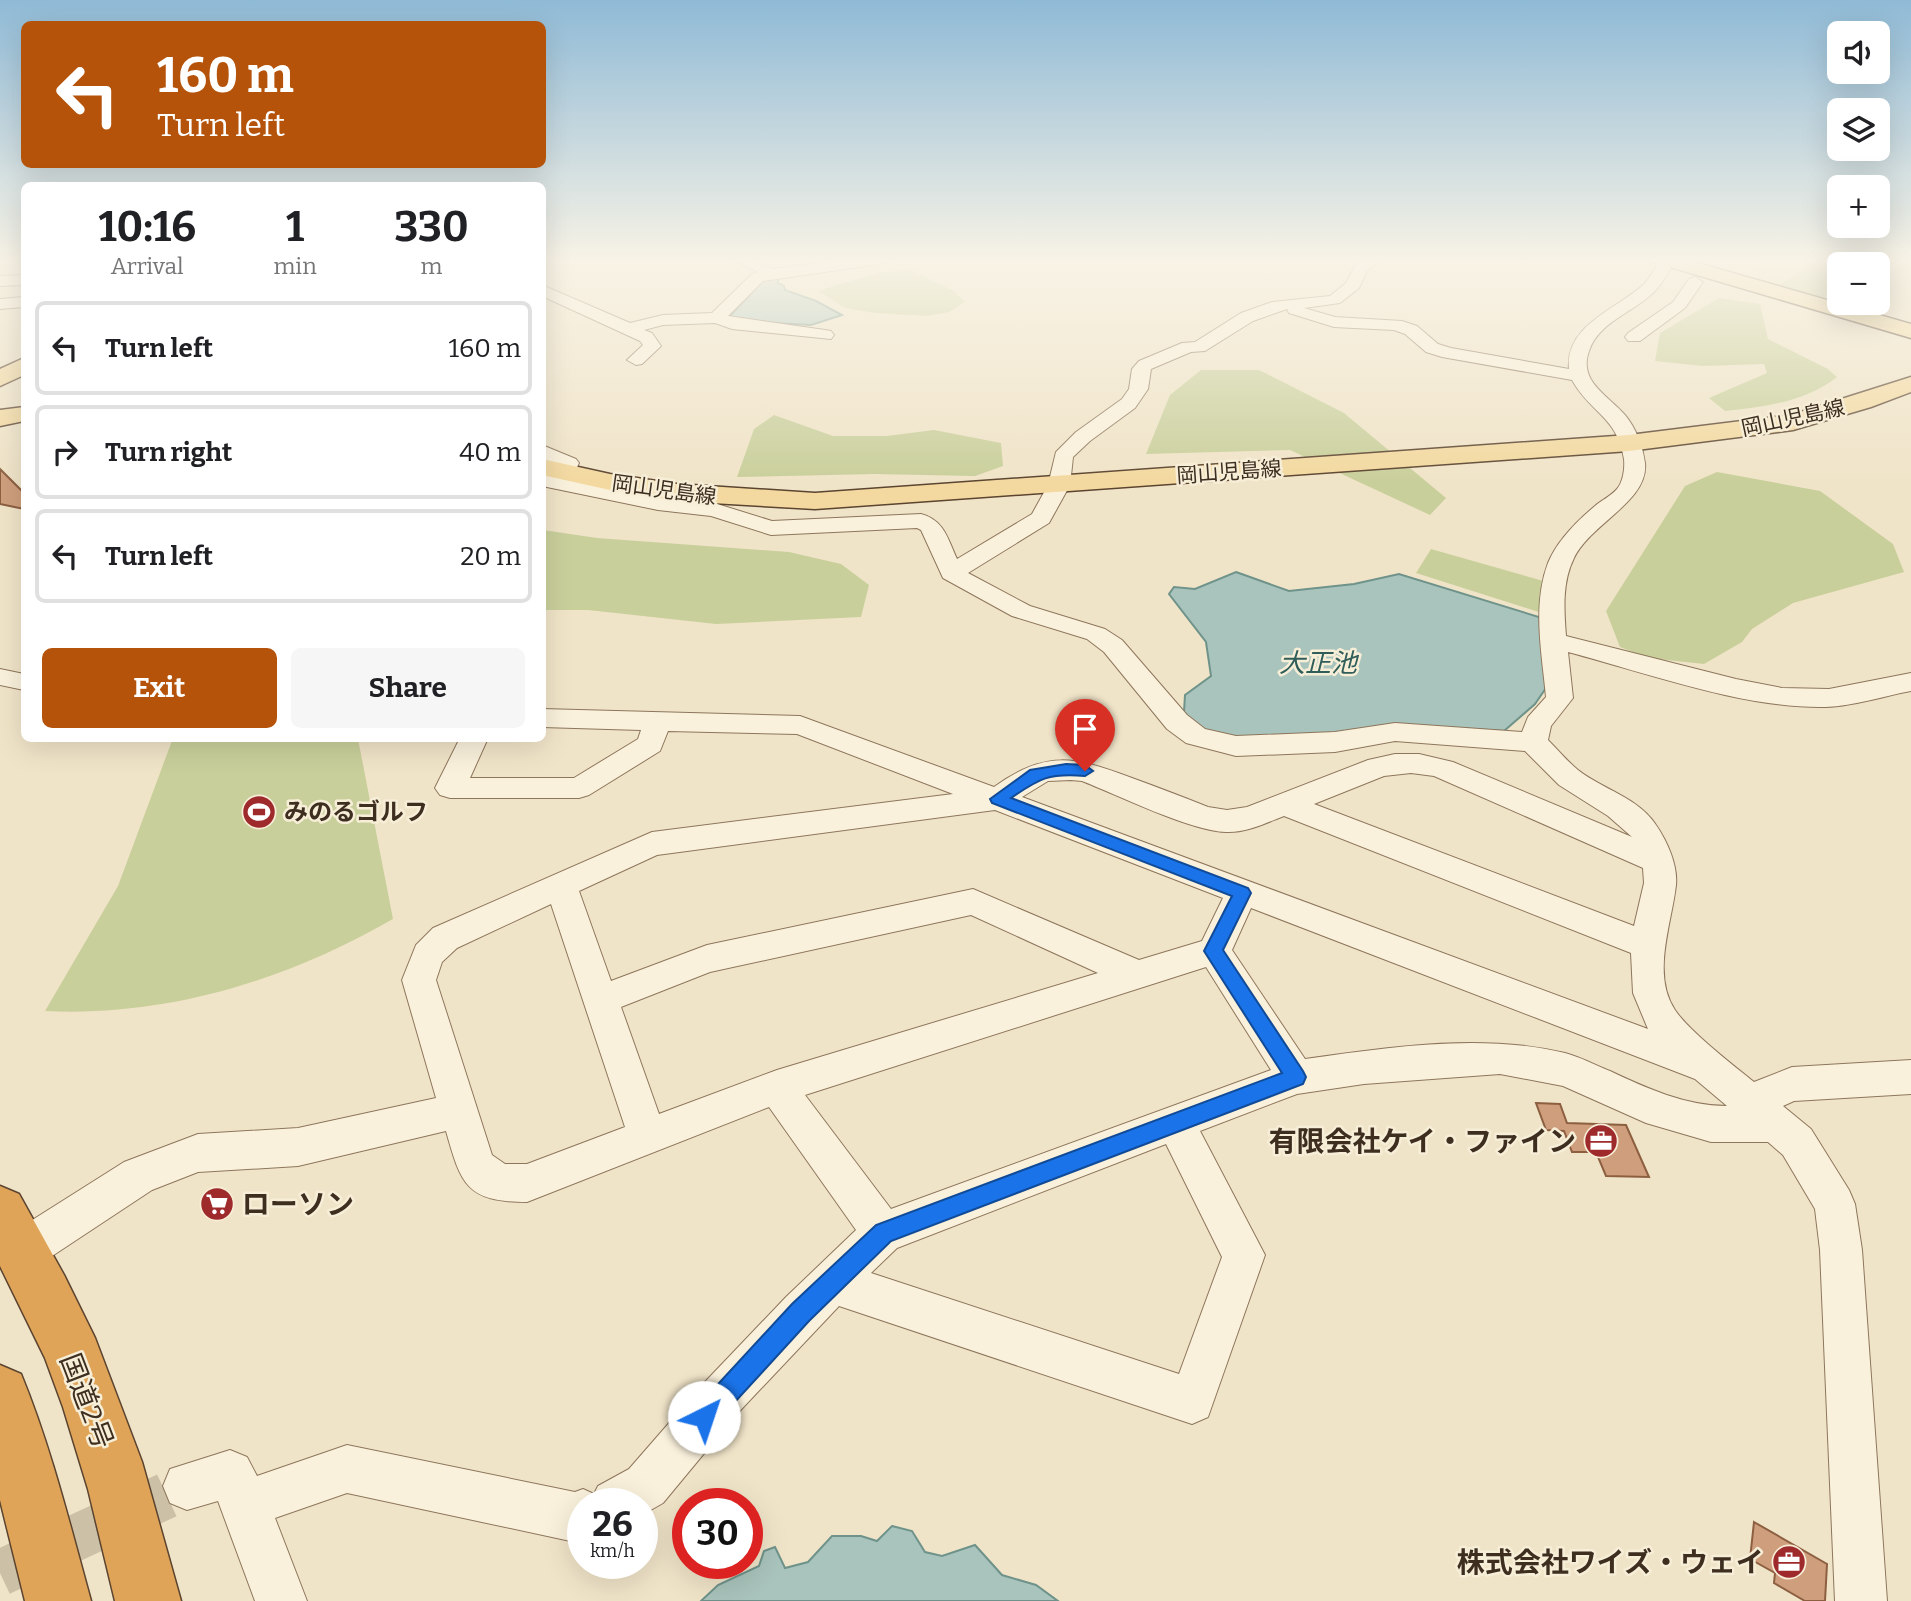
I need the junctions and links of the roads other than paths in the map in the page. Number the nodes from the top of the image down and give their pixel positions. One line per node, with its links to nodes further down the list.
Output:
1 (639, 333): 9 (street)
2 (806, 333): 7 (street)
3 (1222, 333): 19 (street)
4 (1414, 333): 11 (street)
5 (1591, 333): 11 (street)
6 (1640, 333): 8 (street)
7 (825, 335)
8 (1634, 337)
9 (636, 360)
10 (21, 367): 12 (main road)
11 (1580, 376): 16 (street)
12 (0, 379)
13 (1911, 384): 16 (main road, 岡山児島線)
14 (21, 414): 15 (main road)
15 (0, 418)
16 (1629, 443): 19 (main road, 岡山児島線); 21 (street)
17 (546, 452): 18 (street)
18 (552, 476): 19 (main road, 岡山児島線); 20 (street)
19 (1059, 485): 20 (street)
20 (951, 573): 28 (street)
21 (1554, 641): 24 (street); 28 (street)
22 (0, 677): 23 (street)
23 (21, 681)
24 (1911, 682)
25 (546, 718): 26 (street)
26 (657, 722): 27 (street); 29 (street)
27 (472, 742)
28 (1533, 742): 31 (street)
29 (998, 799): 30 (street); 32 (street); 33 (street)
30 (1284, 804): 31 (street); 34 (street)
31 (1658, 861): 34 (street)
32 (561, 886): 37 (street); 42 (street)
33 (1242, 893): 35 (street); 38 (street)
34 (1647, 945): 38 (street)
35 (1213, 951): 36 (street); 39 (street)
36 (1138, 975): 37 (street); 41 (street)
37 (600, 1000): 45 (street)
38 (1709, 1068): 43 (street)
39 (1296, 1077): 43 (street); 44 (street)
40 (1911, 1077): 43 (street)
41 (778, 1087): 45 (street); 47 (street)
42 (459, 1110): 45 (street); 46 (street)
43 (1764, 1112): 57 (street)
44 (1175, 1123): 47 (street); 48 (street)
45 (648, 1137)
46 (11, 1231): 55 (highway, 国道2号)
47 (883, 1233): 48 (street)
48 (832, 1282): 51 (street)
49 (0, 1395): 54 (highway)
50 (187, 1486): 52 (street)
51 (642, 1488)
52 (245, 1504): 53 (street); 56 (street)
53 (567, 1515)
54 (58, 1601)
55 (148, 1601)
56 (281, 1601)
57 (1861, 1601)

